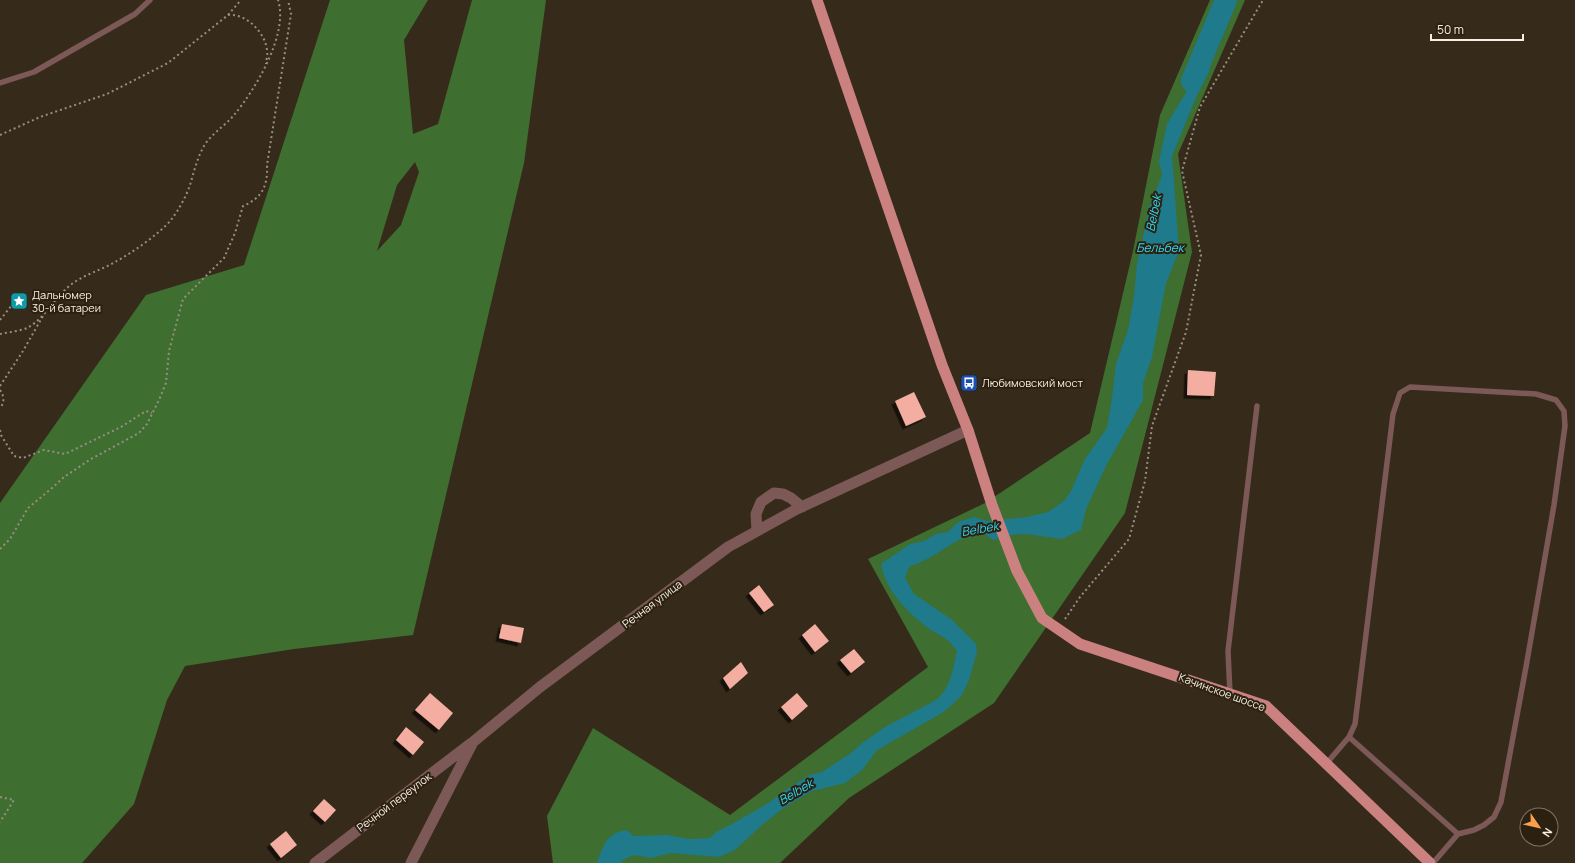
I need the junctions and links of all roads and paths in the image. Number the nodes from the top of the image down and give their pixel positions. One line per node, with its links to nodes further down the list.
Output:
1 (150, 0): 9 (lane)
2 (241, 0): 7 (path)
3 (278, 0): 8 (path)
4 (288, 0): 19 (path)
5 (817, 0): 21 (main road, Качинское шоссе)
6 (1263, 0): 25 (path)
7 (228, 15): 8 (path); 10 (path)
8 (266, 66): 12 (path)
9 (0, 83)
10 (0, 135)
11 (12, 304): 13 (path)
12 (44, 315): 14 (path); 15 (path)
13 (0, 320)
14 (0, 334)
15 (0, 386)
16 (0, 390): 18 (path)
17 (1257, 406): 26 (lane)
18 (0, 408)
19 (152, 413): 20 (path); 24 (path)
20 (0, 430)
21 (968, 430): 22 (street, Речная улица); 25 (main road, Качинское шоссе)
22 (802, 507): 23 (street, Речная улица); 23 (street)
23 (757, 531): 28 (street, Речная улица)
24 (0, 549)
25 (1058, 628): 26 (main road, Качинское шоссе)
26 (1230, 694): 29 (main road, Качинское шоссе)
27 (1349, 737): 29 (lane); 32 (lane); 32 (lane)
28 (473, 742): 33 (street, Речной переулок); 34 (street, Речная улица)
29 (1326, 764): 35 (main road, Качинское шоссе)
30 (0, 797): 31 (path)
31 (0, 822)
32 (1458, 834): 36 (lane)
33 (315, 863)
34 (410, 863)
35 (1430, 863)
36 (1433, 863)

